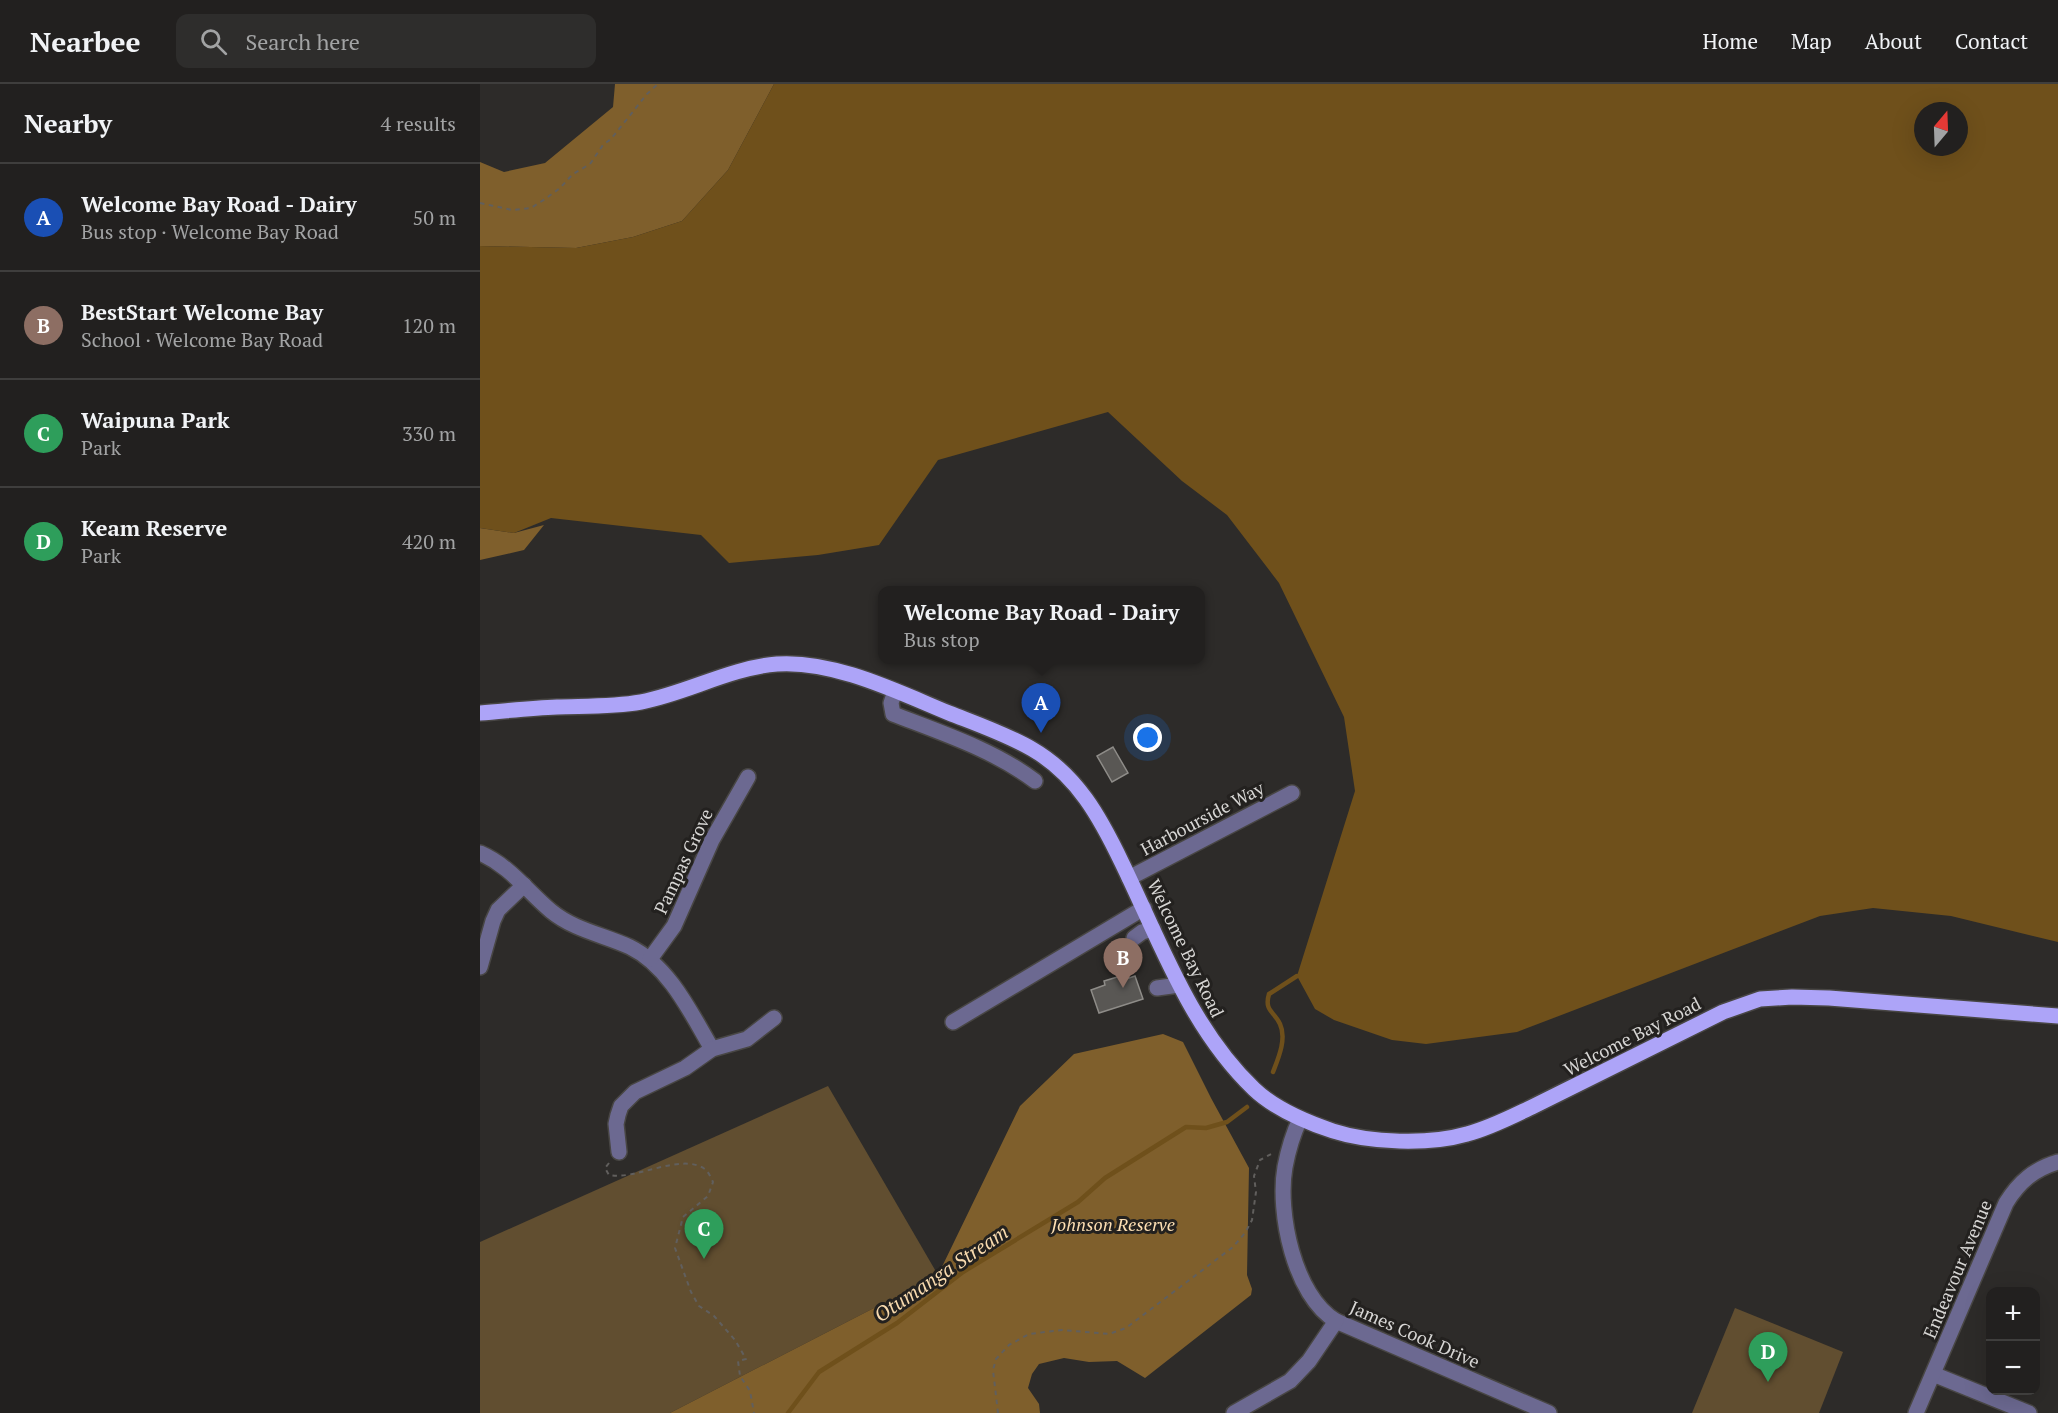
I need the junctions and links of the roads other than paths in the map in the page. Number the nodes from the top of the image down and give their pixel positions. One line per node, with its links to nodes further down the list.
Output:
1 (895, 691): 2 (main road, Welcome Bay Road); 4 (street); 7 (main road, Welcome Bay Road)
2 (480, 713)
3 (748, 777): 12 (street, Pampas Grove)
4 (1035, 781)
5 (1292, 793): 7 (street, Harbourside Way)
6 (480, 853): 8 (street)
7 (1129, 878): 9 (main road, Welcome Bay Road)
8 (524, 885): 12 (street); 13 (street)
9 (1144, 908): 10 (main road, Welcome Bay Road); 18 (street)
10 (1153, 929): 11 (street); 14 (main road, Welcome Bay Road)
11 (1134, 938)
12 (650, 959): 19 (street)
13 (480, 967)
14 (1179, 985): 15 (street); 20 (main road, Welcome Bay Road)
15 (1157, 988)
16 (2058, 1016): 20 (main road, Welcome Bay Road)
17 (774, 1018): 19 (street)
18 (953, 1022)
19 (712, 1049): 21 (street)
20 (1300, 1119): 23 (street, James Cook Drive)
21 (620, 1152)
22 (2058, 1162): 24 (street, Endeavour Avenue)
23 (1336, 1321): 25 (street); 26 (street, James Cook Drive)
24 (1933, 1374): 27 (street, Endeavour Avenue); 28 (street)
25 (1234, 1413)
26 (1549, 1413)
27 (1916, 1413)
28 (2028, 1413)

